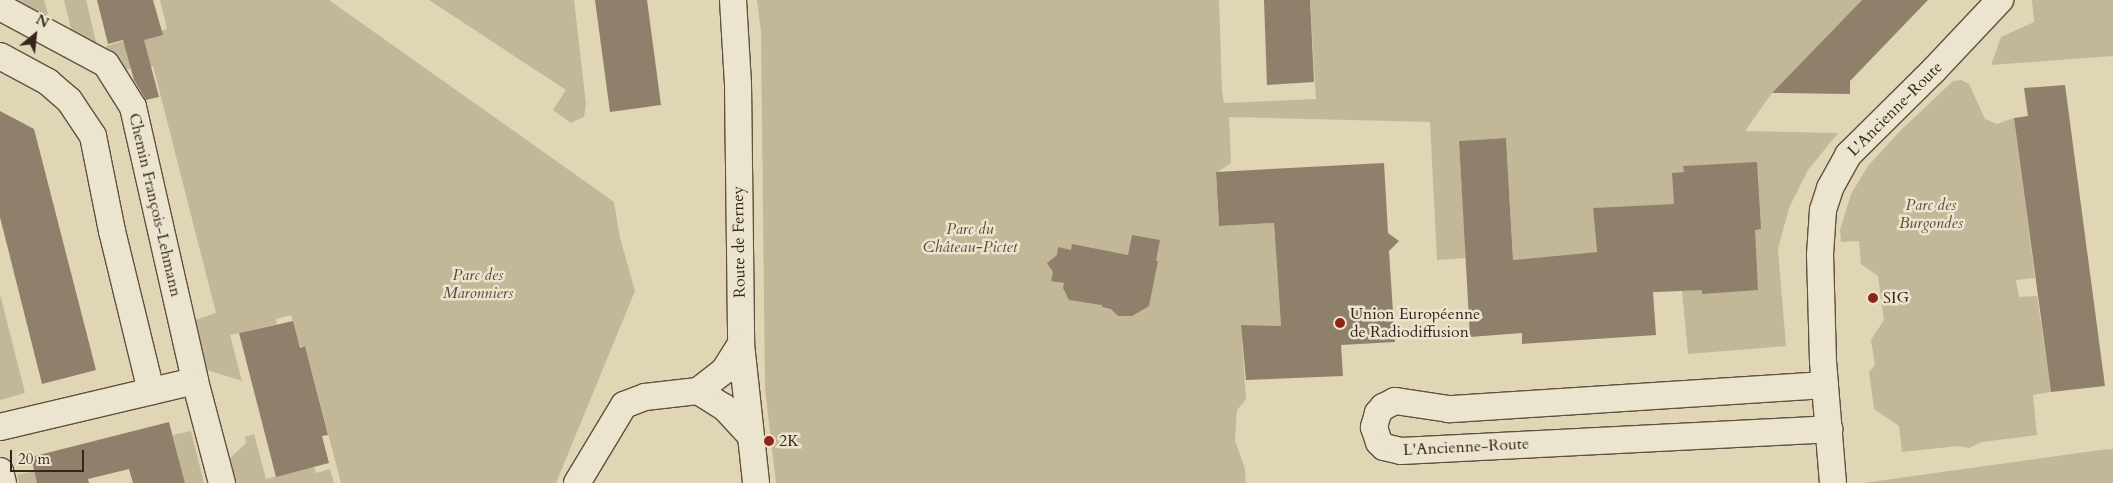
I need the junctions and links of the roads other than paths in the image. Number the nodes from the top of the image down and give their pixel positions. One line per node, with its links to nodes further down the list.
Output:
1 (733, 0): 5 (street, Route de Ferney)
2 (2000, 0): 7 (street, L'Ancienne-Route)
3 (0, 7): 6 (street, Chemin François-Lehmann)
4 (0, 56): 8 (street)
5 (741, 344): 9 (street); 14 (street, Route de Ferney)
6 (195, 381): 8 (street); 17 (street, Chemin François-Lehmann)
7 (1825, 385): 10 (street, L'Ancienne-Route); 12 (street, L'Ancienne-Route)
8 (150, 391): 11 (street)
9 (698, 391): 14 (street); 18 (street)
10 (1715, 393): 13 (street); 13 (street, L'Ancienne-Route)
11 (0, 427)
12 (1829, 429): 13 (street, L'Ancienne-Route); 20 (street, L'Ancienne-Route)
13 (1718, 433)
14 (749, 434): 19 (street, Route de Ferney)
15 (0, 471): 16 (street)
16 (3, 483)
17 (222, 483)
18 (577, 483)
19 (756, 483)
20 (1833, 483)

